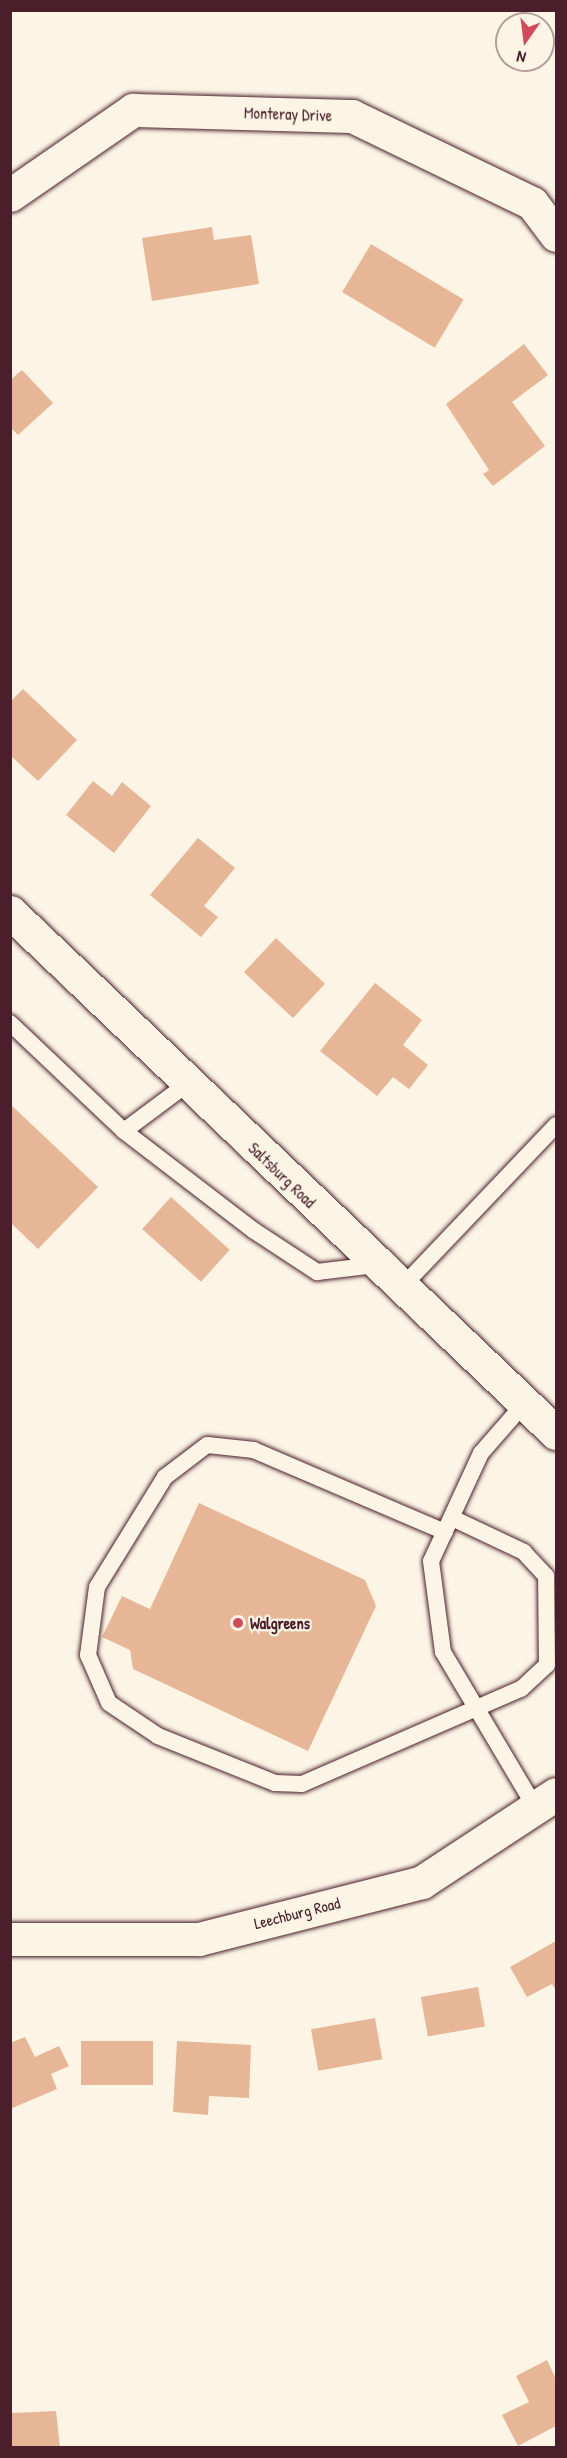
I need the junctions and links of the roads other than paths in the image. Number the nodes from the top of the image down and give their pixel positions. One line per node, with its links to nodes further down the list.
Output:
1 (10, 195): 2 (street, Monteray Drive)
2 (556, 235)
3 (10, 912): 5 (street, Saltsburg Road)
4 (10, 1023): 7 (lane)
5 (187, 1084): 7 (lane); 8 (street, Saltsburg Road)
6 (556, 1125): 9 (lane)
7 (124, 1131): 8 (lane)
8 (376, 1264): 9 (street, Saltsburg Road)
9 (401, 1288): 10 (street, Saltsburg Road)
10 (523, 1406): 11 (street, Saltsburg Road); 12 (lane)
11 (556, 1433)
12 (448, 1525): 13 (lane); 13 (lane); 13 (lane)
13 (477, 1708): 14 (lane)
14 (546, 1800): 15 (street, Leechburg Road)
15 (10, 1939)

